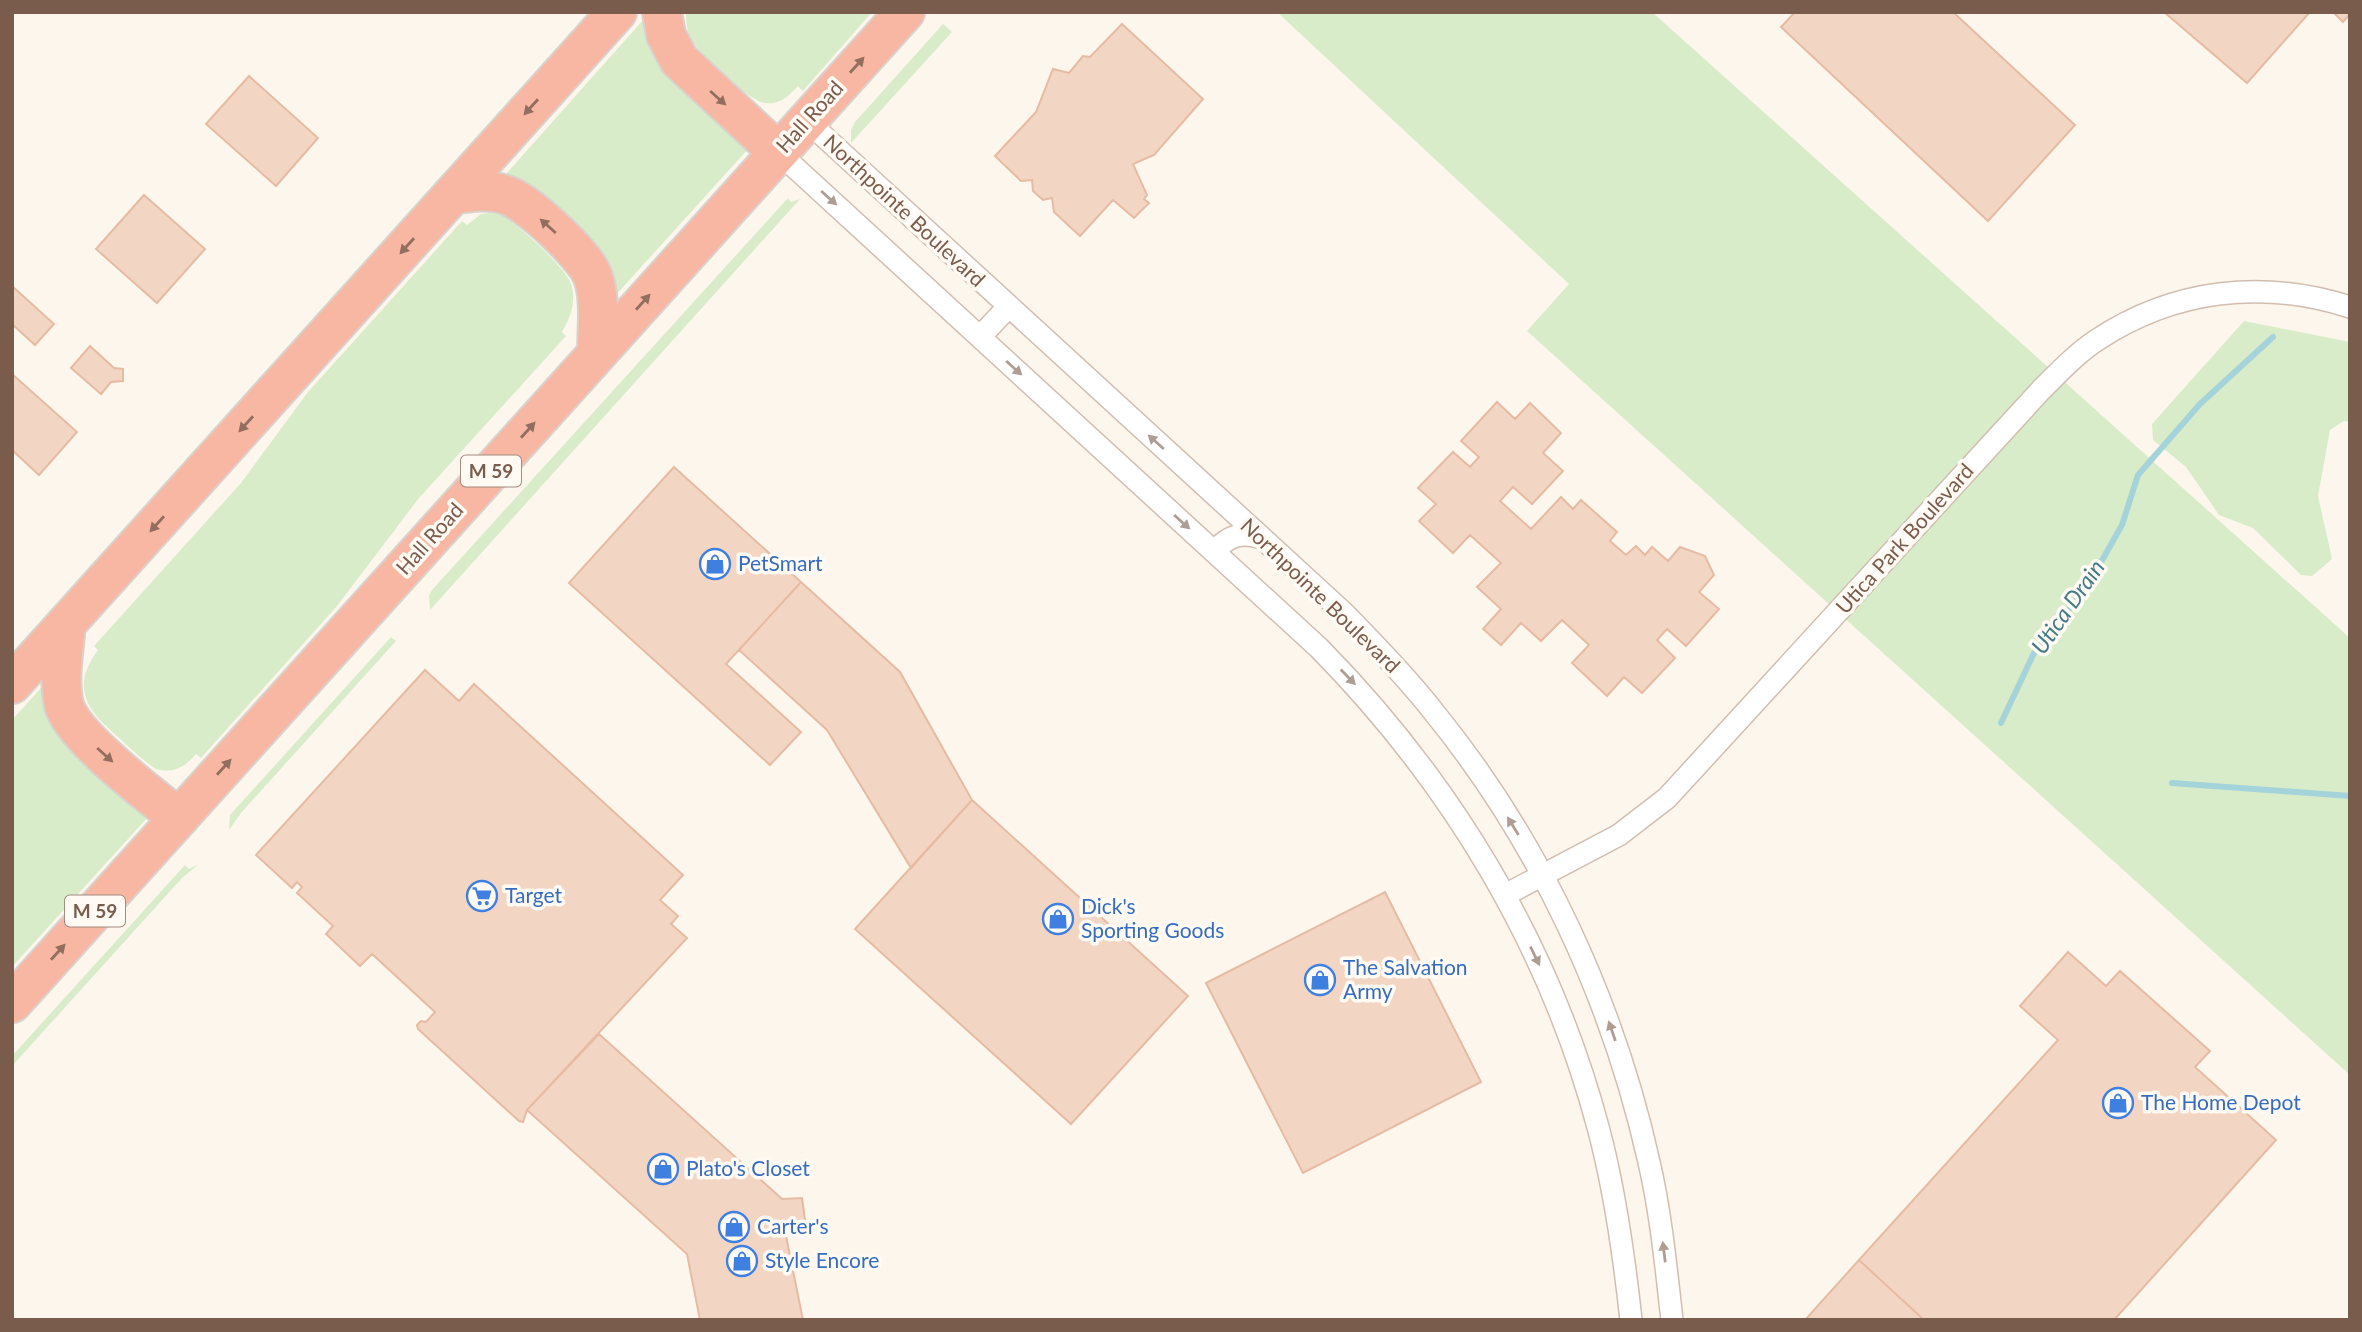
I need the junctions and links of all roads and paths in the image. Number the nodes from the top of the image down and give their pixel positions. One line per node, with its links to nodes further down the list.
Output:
1 (617, 12): 6 (highway, one-way to 6)
2 (662, 12): 5 (highway, one-way to 5)
3 (905, 12): 4 (highway, Hall Road / M 59, one-way to 3)
4 (807, 121): 5 (highway, Hall Road / M 59); 7 (street, Northpointe Boulevard)
5 (778, 152): 9 (street, Northpointe Boulevard, one-way to 9); 10 (highway, Hall Road / M 59, one-way to 5)
6 (452, 195): 10 (highway, one-way to 6); 13 (highway, one-way to 13)
7 (1008, 307): 9 (street); 11 (street, Northpointe Boulevard, one-way to 7)
8 (2350, 307): 16 (street, Utica Park Boulevard)
9 (981, 337): 12 (street, Northpointe Boulevard, one-way to 12)
10 (597, 353): 15 (highway, Hall Road / M 59, one-way to 10)
11 (1261, 538): 12 (street); 16 (street, Northpointe Boulevard, one-way to 11)
12 (1214, 551): 17 (street, Northpointe Boulevard, one-way to 17)
13 (66, 624): 14 (highway); 15 (highway, one-way to 15)
14 (12, 684)
15 (179, 818): 18 (highway, Hall Road / M 59, one-way to 15)
16 (1542, 876): 17 (street, Utica Park Boulevard); 20 (street, Northpointe Boulevard, one-way to 16)
17 (1505, 895): 19 (street, Northpointe Boulevard, one-way to 19)
18 (12, 1003)
19 (1631, 1320)
20 (1672, 1320)

